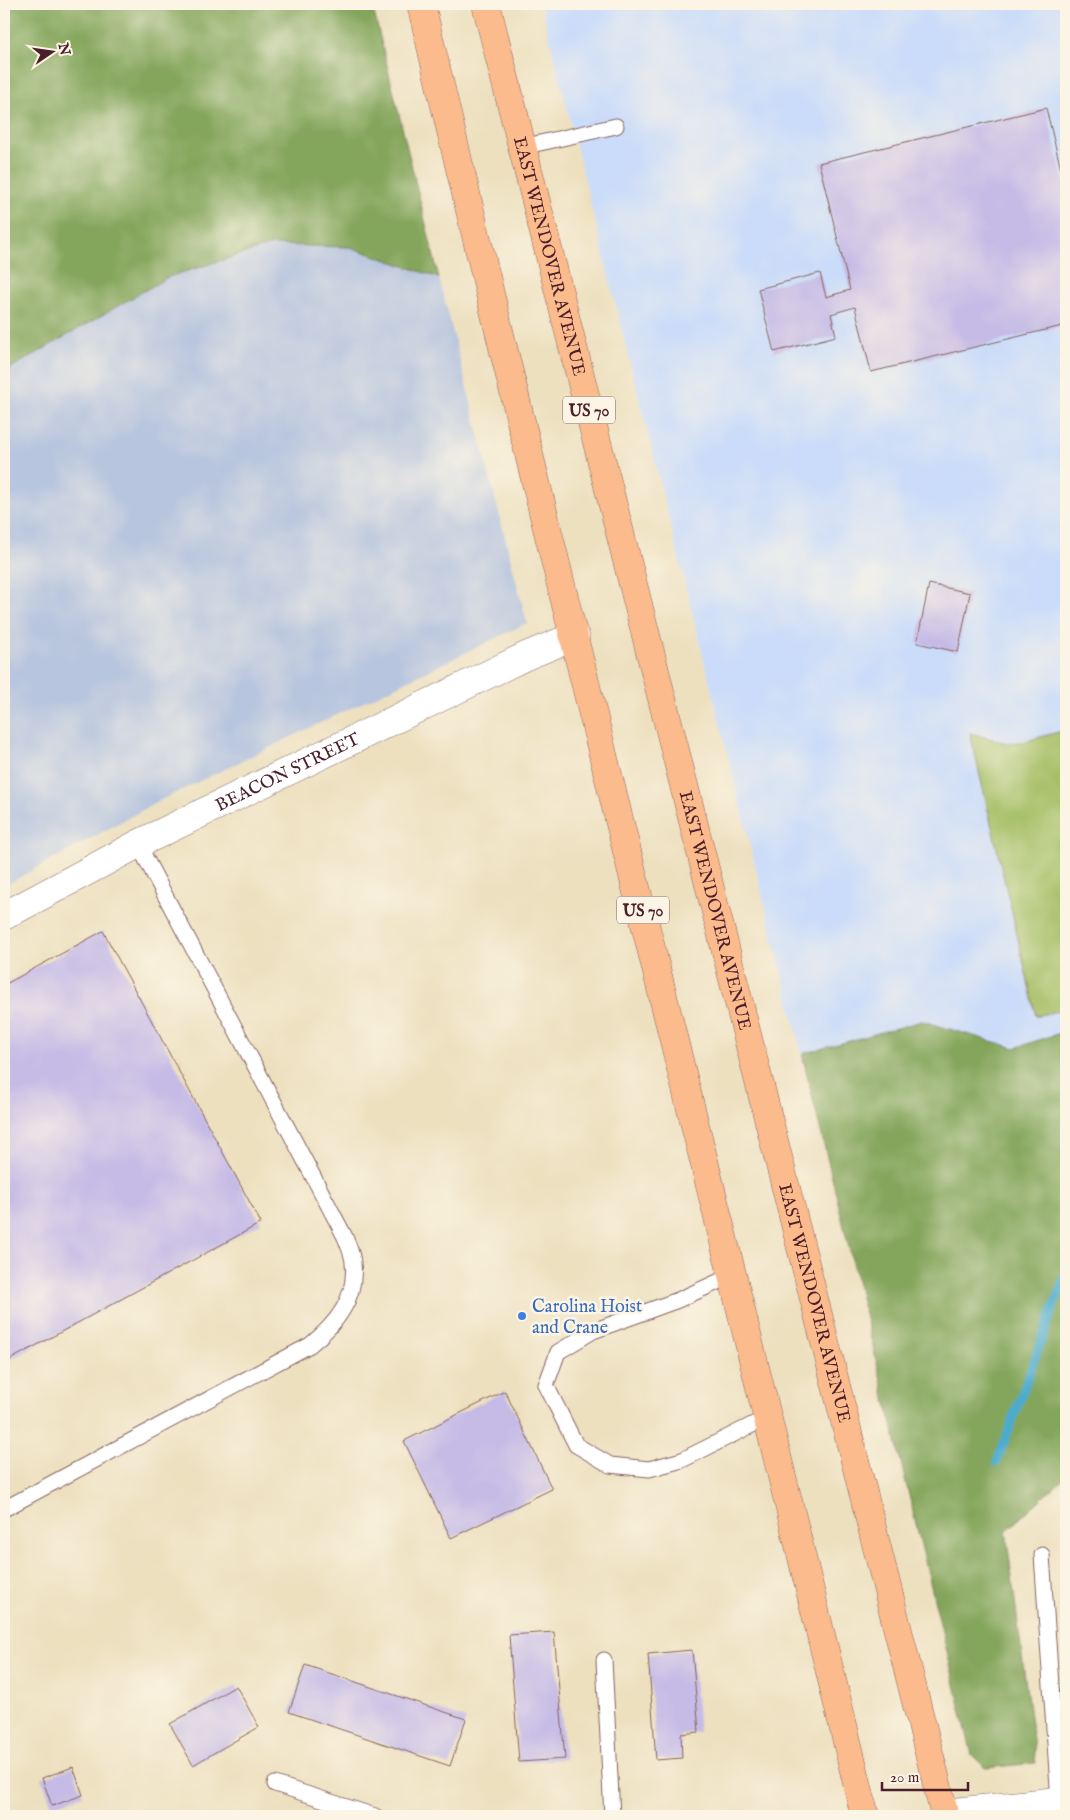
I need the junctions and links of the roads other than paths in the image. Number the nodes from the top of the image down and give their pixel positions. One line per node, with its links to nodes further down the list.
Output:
1 (421, 4): 6 (highway, US 70)
2 (486, 4): 5 (highway, EAST WENDOVER AVENUE / US 70)
3 (501, 4): 5 (highway)
4 (616, 126): 5 (lane)
5 (519, 135): 16 (highway, EAST WENDOVER AVENUE / US 70)
6 (575, 636): 7 (street, BEACON STREET); 9 (highway, US 70)
7 (138, 844): 8 (street, BEACON STREET); 11 (lane)
8 (4, 916)
9 (733, 1275): 10 (highway, US 70); 10 (lane)
10 (768, 1417): 19 (highway, US 70)
11 (4, 1509)
12 (1042, 1556): 15 (lane)
13 (604, 1660): 18 (lane)
14 (275, 1784): 17 (lane)
15 (1062, 1801): 16 (street)
16 (945, 1814)
17 (375, 1816)
18 (612, 1816)
19 (865, 1816)

